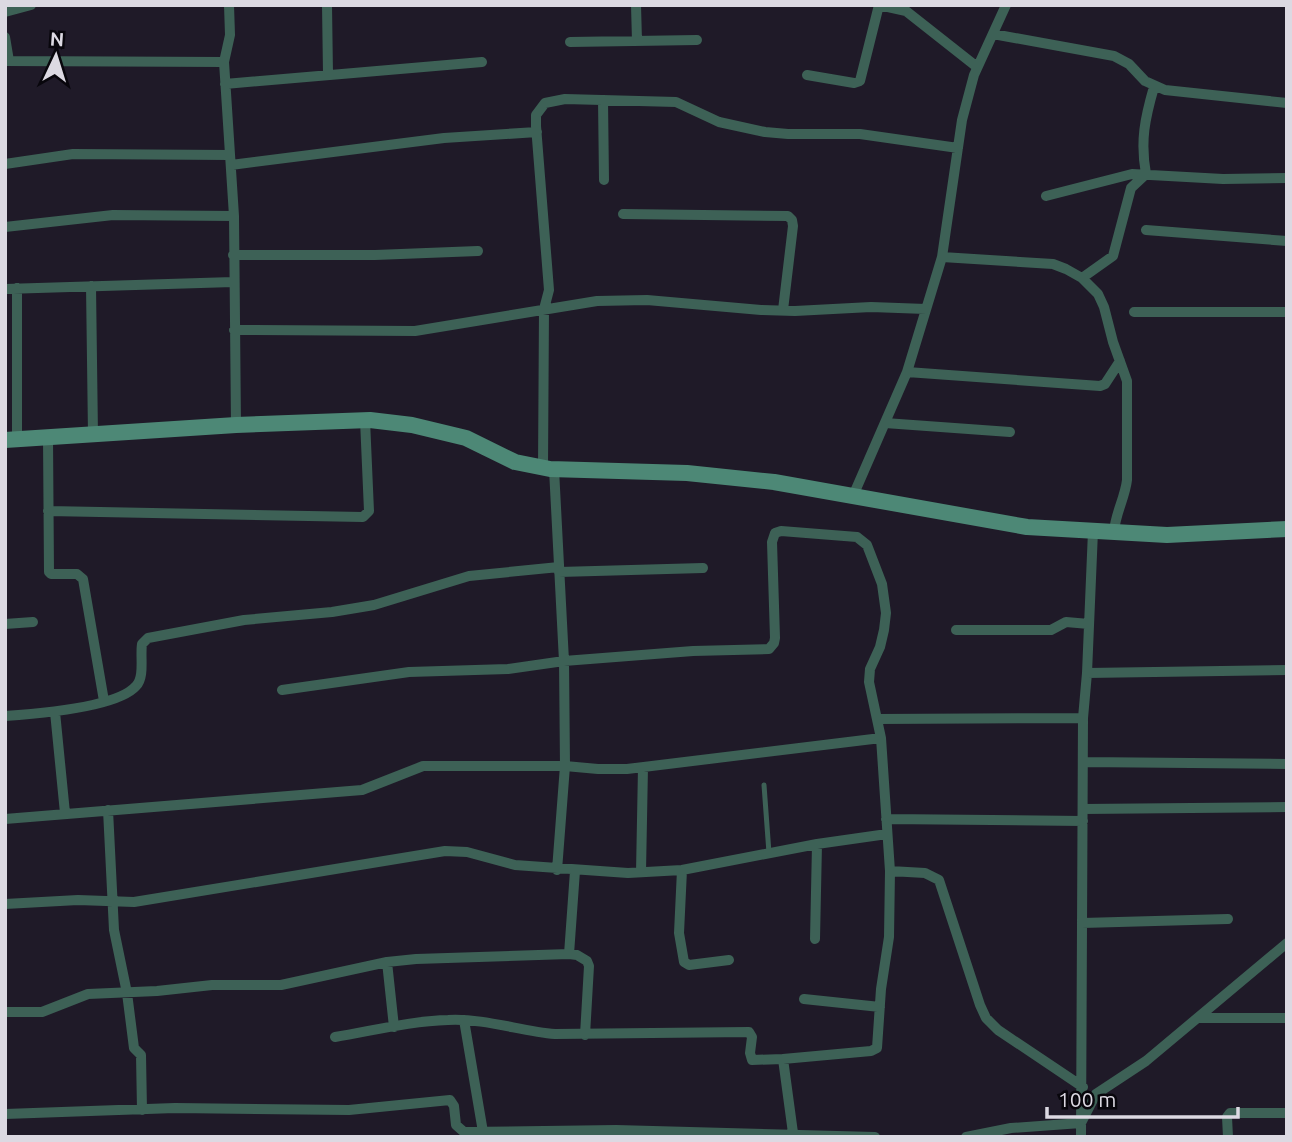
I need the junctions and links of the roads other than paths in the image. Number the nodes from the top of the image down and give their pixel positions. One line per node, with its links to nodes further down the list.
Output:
1 (31, 5): 7 (street)
2 (229, 5): 14 (street)
3 (327, 5): 17 (street)
4 (636, 5): 12 (street)
5 (879, 5): 16 (street); 18 (street)
6 (1006, 5): 8 (street)
7 (5, 12)
8 (993, 34): 16 (street); 20 (street)
9 (5, 37): 13 (street)
10 (697, 40): 12 (street)
11 (570, 41): 12 (street)
12 (636, 41)
13 (7, 61): 14 (street)
14 (224, 61): 19 (street)
15 (482, 62): 17 (street)
16 (977, 67): 24 (street)
17 (328, 74): 19 (street)
18 (807, 75)
19 (225, 84): 25 (street)
20 (1154, 87): 22 (street); 27 (street)
21 (603, 100): 23 (street); 24 (street); 29 (street)
22 (1287, 103)
23 (537, 132): 25 (street); 43 (street)
24 (958, 148): 38 (street)
25 (231, 160): 26 (street); 32 (street)
26 (5, 164)
27 (1146, 174): 28 (street); 30 (street); 39 (street)
28 (1287, 178)
29 (604, 180)
30 (1046, 196)
31 (623, 215): 45 (street)
32 (234, 216): 33 (street); 37 (street)
33 (5, 227)
34 (1146, 230): 35 (street)
35 (1287, 241)
36 (478, 251): 37 (street)
37 (233, 254): 40 (street)
38 (942, 257): 39 (street); 44 (street)
39 (1082, 278): 49 (street)
40 (233, 282): 41 (street); 48 (street)
41 (91, 286): 42 (street); 55 (street)
42 (11, 289): 57 (street)
43 (544, 309): 45 (street); 48 (street); 58 (street)
44 (926, 309): 45 (street); 50 (street)
45 (783, 310)
46 (1134, 312): 47 (street)
47 (1287, 312)
48 (234, 330): 53 (street)
49 (1120, 361): 50 (street); 63 (street)
50 (907, 372): 52 (street)
51 (365, 420): 53 (street); 58 (street); 60 (street)
52 (885, 423): 54 (street); 59 (street)
53 (236, 425): 55 (street)
54 (1010, 432)
55 (93, 435): 56 (street)
56 (48, 438): 57 (street); 60 (street)
57 (11, 440)
58 (549, 468): 59 (street); 65 (street)
59 (853, 496): 62 (street)
60 (48, 511): 74 (street)
61 (1287, 529): 63 (street)
62 (1093, 531): 63 (street); 68 (street)
63 (1114, 532)
64 (703, 568): 65 (street)
65 (559, 570): 70 (street); 74 (street)
66 (33, 622): 67 (street)
67 (5, 624)
68 (1089, 624): 69 (street); 72 (street)
69 (956, 630)
70 (564, 661): 73 (street); 78 (street); 82 (street)
71 (1287, 670): 72 (street)
72 (1087, 673): 77 (street)
73 (282, 690)
74 (104, 701): 75 (street)
75 (55, 712): 76 (street); 88 (street)
76 (5, 716)
77 (1083, 718): 78 (street); 80 (street)
78 (877, 719): 79 (street)
79 (881, 738): 83 (street); 89 (street)
80 (1083, 762): 81 (street); 86 (street)
81 (1287, 764)
82 (565, 766): 83 (street); 87 (street); 95 (street)
83 (643, 767): 99 (street)
84 (764, 785): 94 (lane)
85 (1287, 807): 86 (street)
86 (1083, 809): 91 (street)
87 (108, 810): 88 (street); 100 (street)
88 (65, 813): 90 (street)
89 (886, 819): 91 (street); 92 (street)
90 (5, 820)
91 (1083, 821): 103 (street)
92 (887, 834): 93 (street); 98 (street)
93 (817, 844): 94 (street); 104 (street)
94 (769, 853): 96 (street)
95 (557, 870): 97 (street); 100 (street)
96 (682, 870): 99 (street); 107 (street)
97 (575, 871): 99 (street); 106 (street)
98 (890, 871): 111 (street); 120 (street)
99 (641, 872)
100 (113, 901): 101 (street); 109 (street)
101 (5, 904)
102 (1228, 919): 103 (street)
103 (1082, 923): 120 (street)
104 (815, 939)
105 (1287, 943): 113 (street)
106 (577, 957): 108 (street); 117 (street)
107 (729, 960)
108 (387, 962): 109 (street); 116 (street)
109 (127, 993): 112 (street); 121 (street)
110 (804, 999): 111 (street)
111 (880, 1007): 119 (street)
112 (5, 1012)
113 (1199, 1018): 114 (street); 124 (street)
114 (1287, 1018)
115 (464, 1020): 116 (street); 117 (street); 125 (street)
116 (394, 1027): 118 (street)
117 (591, 1035): 119 (street)
118 (335, 1037)
119 (782, 1059): 126 (street)
120 (1083, 1087): 124 (street)
121 (142, 1110): 123 (street); 127 (street)
122 (1287, 1113): 132 (street)
123 (5, 1114)
124 (1081, 1123): 130 (street); 131 (street)
125 (483, 1132): 127 (street); 128 (street)
126 (793, 1133): 128 (street); 129 (street)
127 (458, 1134)
128 (665, 1134)
129 (875, 1137)
130 (966, 1137)
131 (1081, 1137)
132 (1228, 1137)

